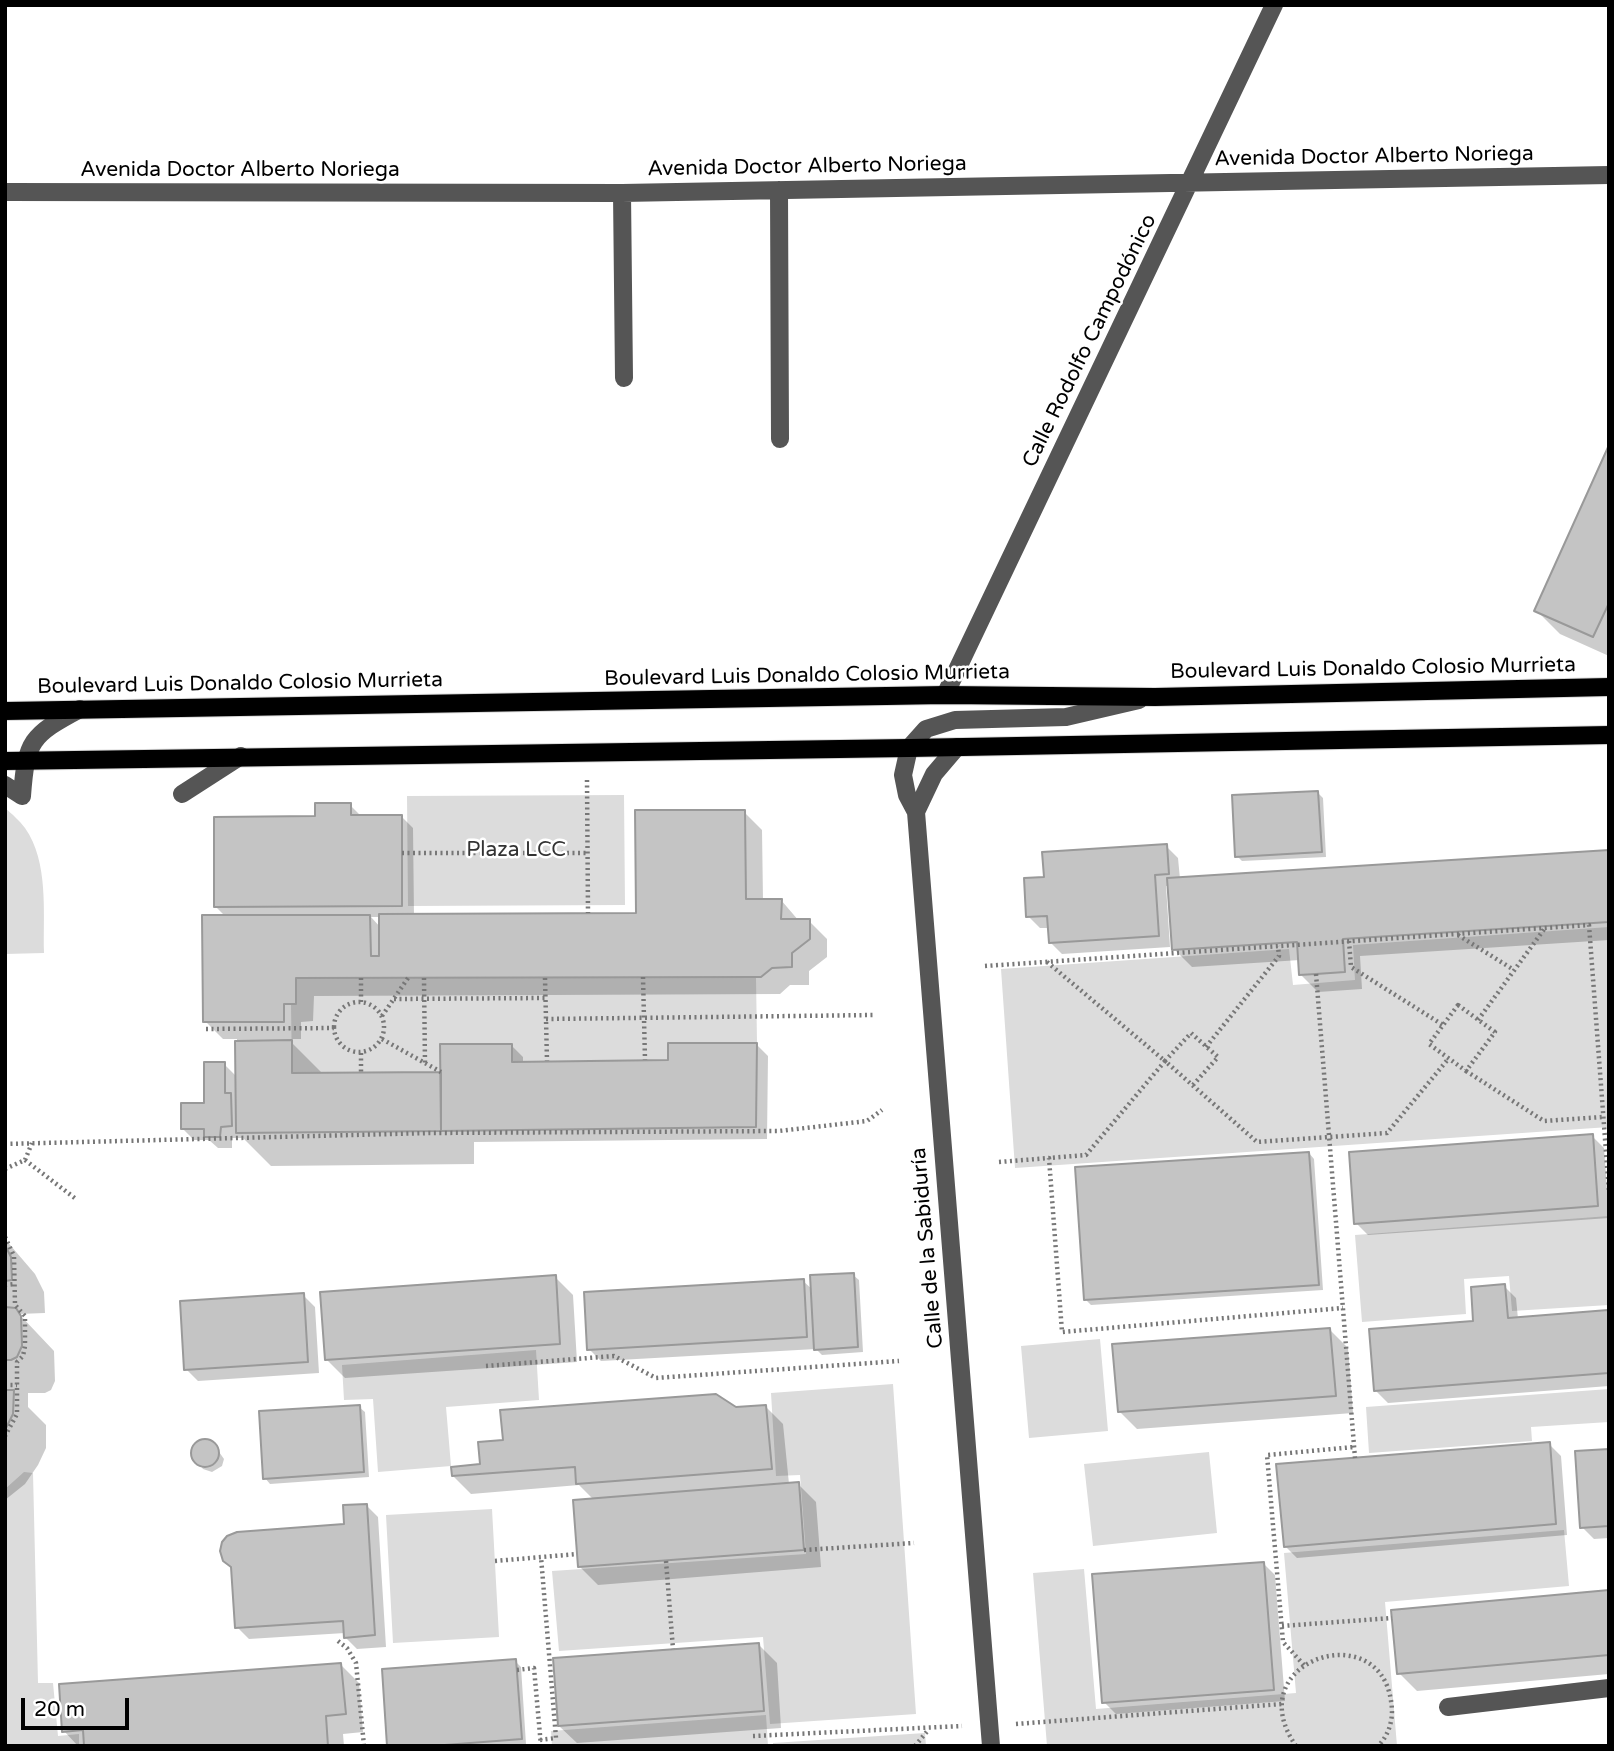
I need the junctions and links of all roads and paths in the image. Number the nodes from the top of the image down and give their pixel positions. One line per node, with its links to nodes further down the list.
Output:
1 (1274, 5): 3 (street, Calle Rodolfo Campodónico)
2 (1609, 175): 3 (street, Avenida Doctor Alberto Noriega)
3 (1190, 183): 4 (street, Avenida Doctor Alberto Noriega); 10 (street, Calle Rodolfo Campodónico)
4 (779, 190): 6 (street, Avenida Doctor Alberto Noriega); 8 (street)
5 (5, 192): 6 (street, Avenida Doctor Alberto Noriega)
6 (622, 193): 7 (street)
7 (624, 378)
8 (780, 439)
9 (1609, 687): 11 (main road, Boulevard Luis Donaldo Colosio Murrieta)
10 (945, 695): 11 (main road, Boulevard Luis Donaldo Colosio Murrieta); 12 (main road, Boulevard Luis Donaldo Colosio Murrieta)
11 (1155, 697): 16 (street)
12 (80, 709): 13 (main road, Boulevard Luis Donaldo Colosio Murrieta); 18 (street)
13 (5, 710)
14 (1609, 735): 15 (main road)
15 (957, 747): 16 (main road); 23 (street)
16 (909, 748): 17 (main road); 23 (street, Calle de la Sabiduría)
17 (241, 756): 18 (main road); 22 (street)
18 (25, 760): 19 (main road); 21 (street)
19 (5, 761)
20 (587, 779): 25 (path)
21 (5, 785)
22 (182, 794)
23 (916, 812): 106 (street, Calle de la Sabiduría)
24 (402, 853): 25 (path)
25 (587, 853): 26 (path)
26 (588, 913)
27 (1545, 928): 28 (path); 33 (path); 73 (path)
28 (1457, 934): 29 (path); 33 (path)
29 (1349, 941): 30 (path); 49 (path)
30 (1278, 946): 31 (path); 53 (path)
31 (1047, 961): 32 (path); 58 (path)
32 (985, 965)
33 (1514, 970): 48 (path)
34 (1316, 974): 66 (path)
35 (643, 977): 46 (path)
36 (361, 978): 43 (path)
37 (408, 978): 41 (path)
38 (424, 978): 42 (path)
39 (545, 978): 40 (path)
40 (545, 998): 42 (path); 47 (path)
41 (394, 999): 42 (path); 45 (path)
42 (425, 999): 59 (path)
43 (360, 1002): 45 (path); 50 (path)
44 (875, 1015): 46 (path)
45 (382, 1016): 52 (path)
46 (644, 1017): 47 (path); 56 (path)
47 (546, 1019): 57 (path)
48 (1478, 1020): 49 (path); 60 (path)
49 (1444, 1025): 55 (path)
50 (334, 1028): 51 (path); 54 (path)
51 (206, 1029)
52 (382, 1039): 54 (path); 59 (path)
53 (1206, 1047): 58 (path); 63 (path)
54 (361, 1053): 62 (path)
55 (1449, 1058): 60 (path); 66 (path)
56 (645, 1060)
57 (547, 1061)
58 (1165, 1061): 63 (path); 69 (path)
59 (425, 1064): 61 (path)
60 (1466, 1070): 65 (path)
61 (441, 1072)
62 (361, 1073)
63 (1193, 1085): 66 (path)
64 (882, 1110): 67 (path)
65 (1603, 1117)
66 (1329, 1137): 78 (path)
67 (32, 1143): 68 (path); 70 (path)
68 (5, 1144)
69 (1049, 1158): 71 (path); 78 (path)
70 (25, 1160): 72 (path); 74 (path)
71 (999, 1162)
72 (5, 1169)
73 (1609, 1192)
74 (76, 1199)
75 (5, 1237): 77 (path)
76 (5, 1284): 77 (path)
77 (15, 1284): 82 (path)
78 (1343, 1308): 84 (path)
79 (899, 1361): 80 (path)
80 (485, 1366)
81 (5, 1385): 82 (path)
82 (17, 1385): 83 (path)
83 (5, 1436)
84 (1354, 1447): 85 (path); 93 (path)
85 (1355, 1458)
86 (914, 1543): 87 (path)
87 (804, 1550)
88 (577, 1554): 89 (path)
89 (541, 1557): 90 (path); 103 (path)
90 (495, 1561)
91 (666, 1561): 95 (path)
92 (1392, 1618): 93 (path)
93 (1282, 1626): 96 (path)
94 (338, 1641): 104 (path)
95 (673, 1649)
96 (1304, 1665): 99 (path); 108 (path)
97 (517, 1670): 103 (path)
98 (1609, 1688): 100 (street)
99 (1282, 1704): 101 (path); 107 (path)
100 (1448, 1707)
101 (1039, 1722)
102 (753, 1736): 105 (path)
103 (540, 1743)
104 (363, 1746)
105 (915, 1746)
106 (991, 1746)
107 (1296, 1746)
108 (1378, 1746)

